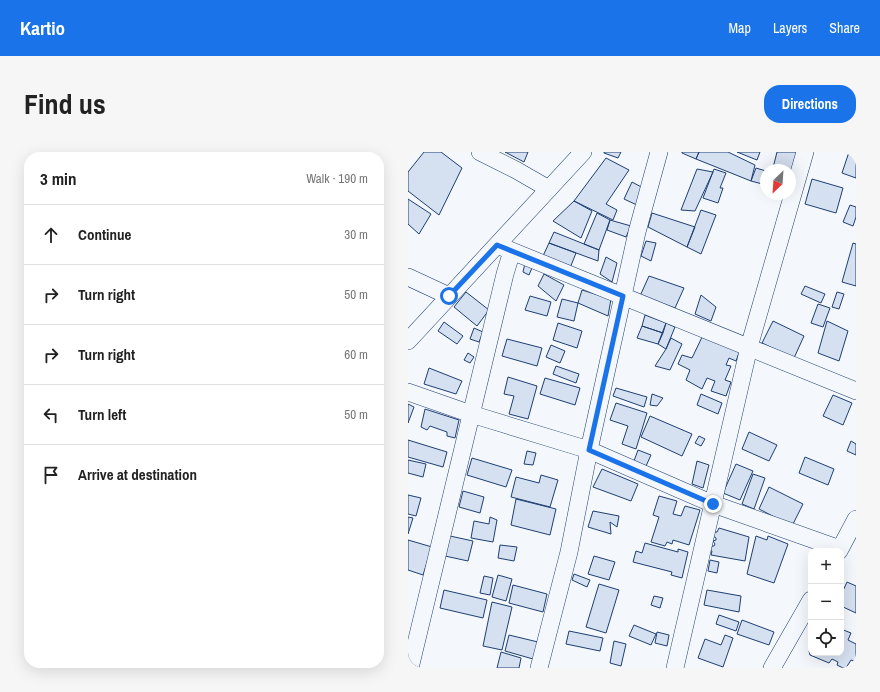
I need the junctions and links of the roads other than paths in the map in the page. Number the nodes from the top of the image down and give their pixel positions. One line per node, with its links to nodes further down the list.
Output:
1 (480, 152): 5 (street)
2 (583, 152): 5 (street)
3 (659, 152): 9 (street)
4 (805, 152): 11 (street)
5 (550, 189): 6 (street)
6 (504, 248): 8 (street); 9 (street); 14 (street)
7 (408, 277): 8 (street)
8 (449, 296): 10 (street)
9 (623, 296): 11 (street); 15 (street)
10 (408, 341)
11 (749, 347): 12 (street); 16 (street)
12 (856, 391)
13 (408, 392): 14 (street)
14 (471, 414): 15 (street); 21 (street)
15 (589, 450): 16 (street); 22 (street)
16 (713, 504): 18 (street); 23 (street)
17 (856, 519): 19 (street)
18 (834, 548)
19 (841, 548)
20 (808, 605): 24 (street)
21 (410, 668)
22 (539, 668)
23 (675, 668)
24 (772, 668)

